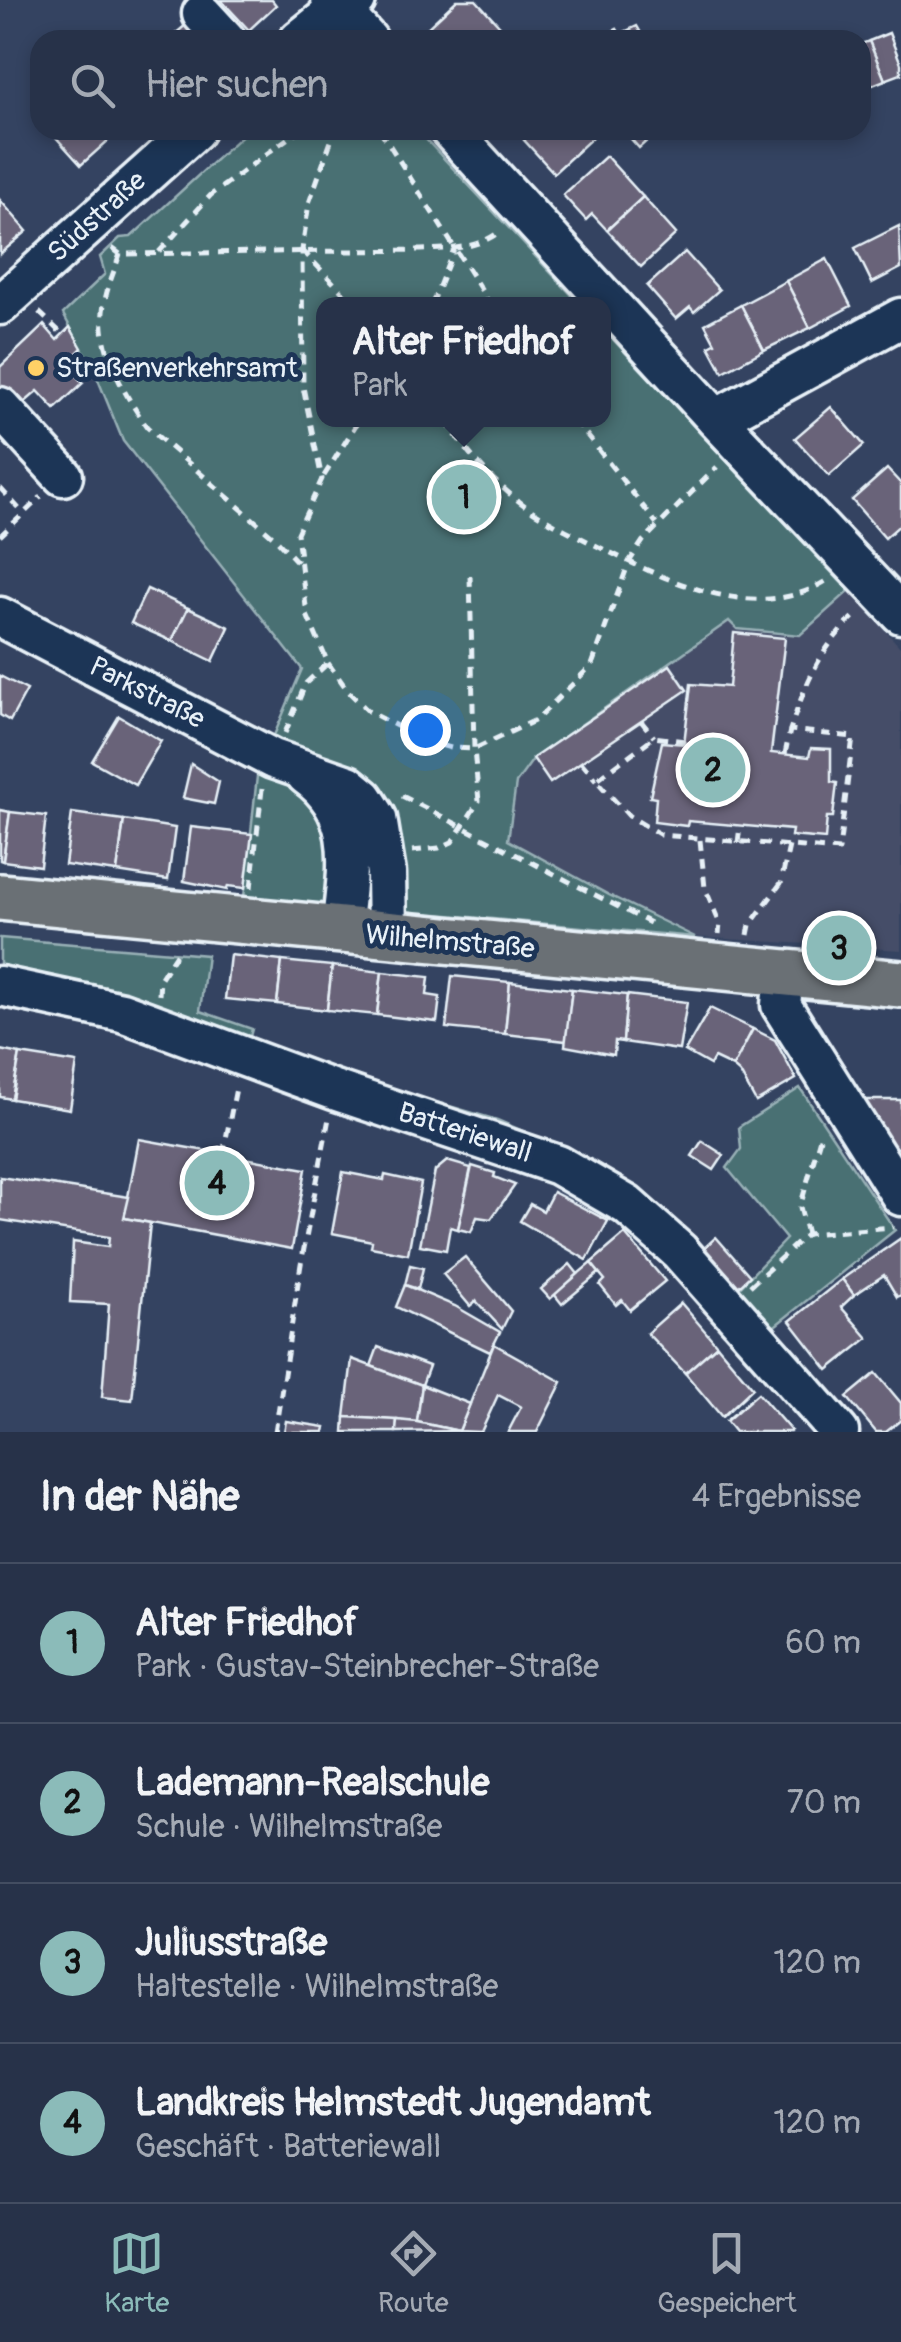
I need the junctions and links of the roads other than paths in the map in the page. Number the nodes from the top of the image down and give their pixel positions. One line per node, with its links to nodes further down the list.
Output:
1 (342, 3): 2 (street); 3 (street)
2 (311, 30)
3 (361, 30)
4 (183, 140): 7 (street, Südstraße)
5 (459, 140): 6 (street)
6 (603, 297)
7 (0, 305)
8 (611, 305): 11 (street)
9 (901, 318): 11 (street)
10 (0, 407): 12 (street)
11 (728, 432): 13 (street)
12 (62, 476)
13 (891, 603)
14 (0, 617): 15 (street, Parkstraße)
15 (284, 763): 17 (street, Parkstraße); 18 (street, Parkstraße)
16 (0, 897): 17 (main road, Wilhelmstraße)
17 (341, 931): 18 (main road, Wilhelmstraße)
18 (386, 936): 19 (main road, Wilhelmstraße)
19 (784, 974): 20 (main road, Wilhelmstraße); 22 (street)
20 (901, 984)
21 (0, 986): 23 (street, Batteriewall)
22 (901, 1196)
23 (839, 1432)

